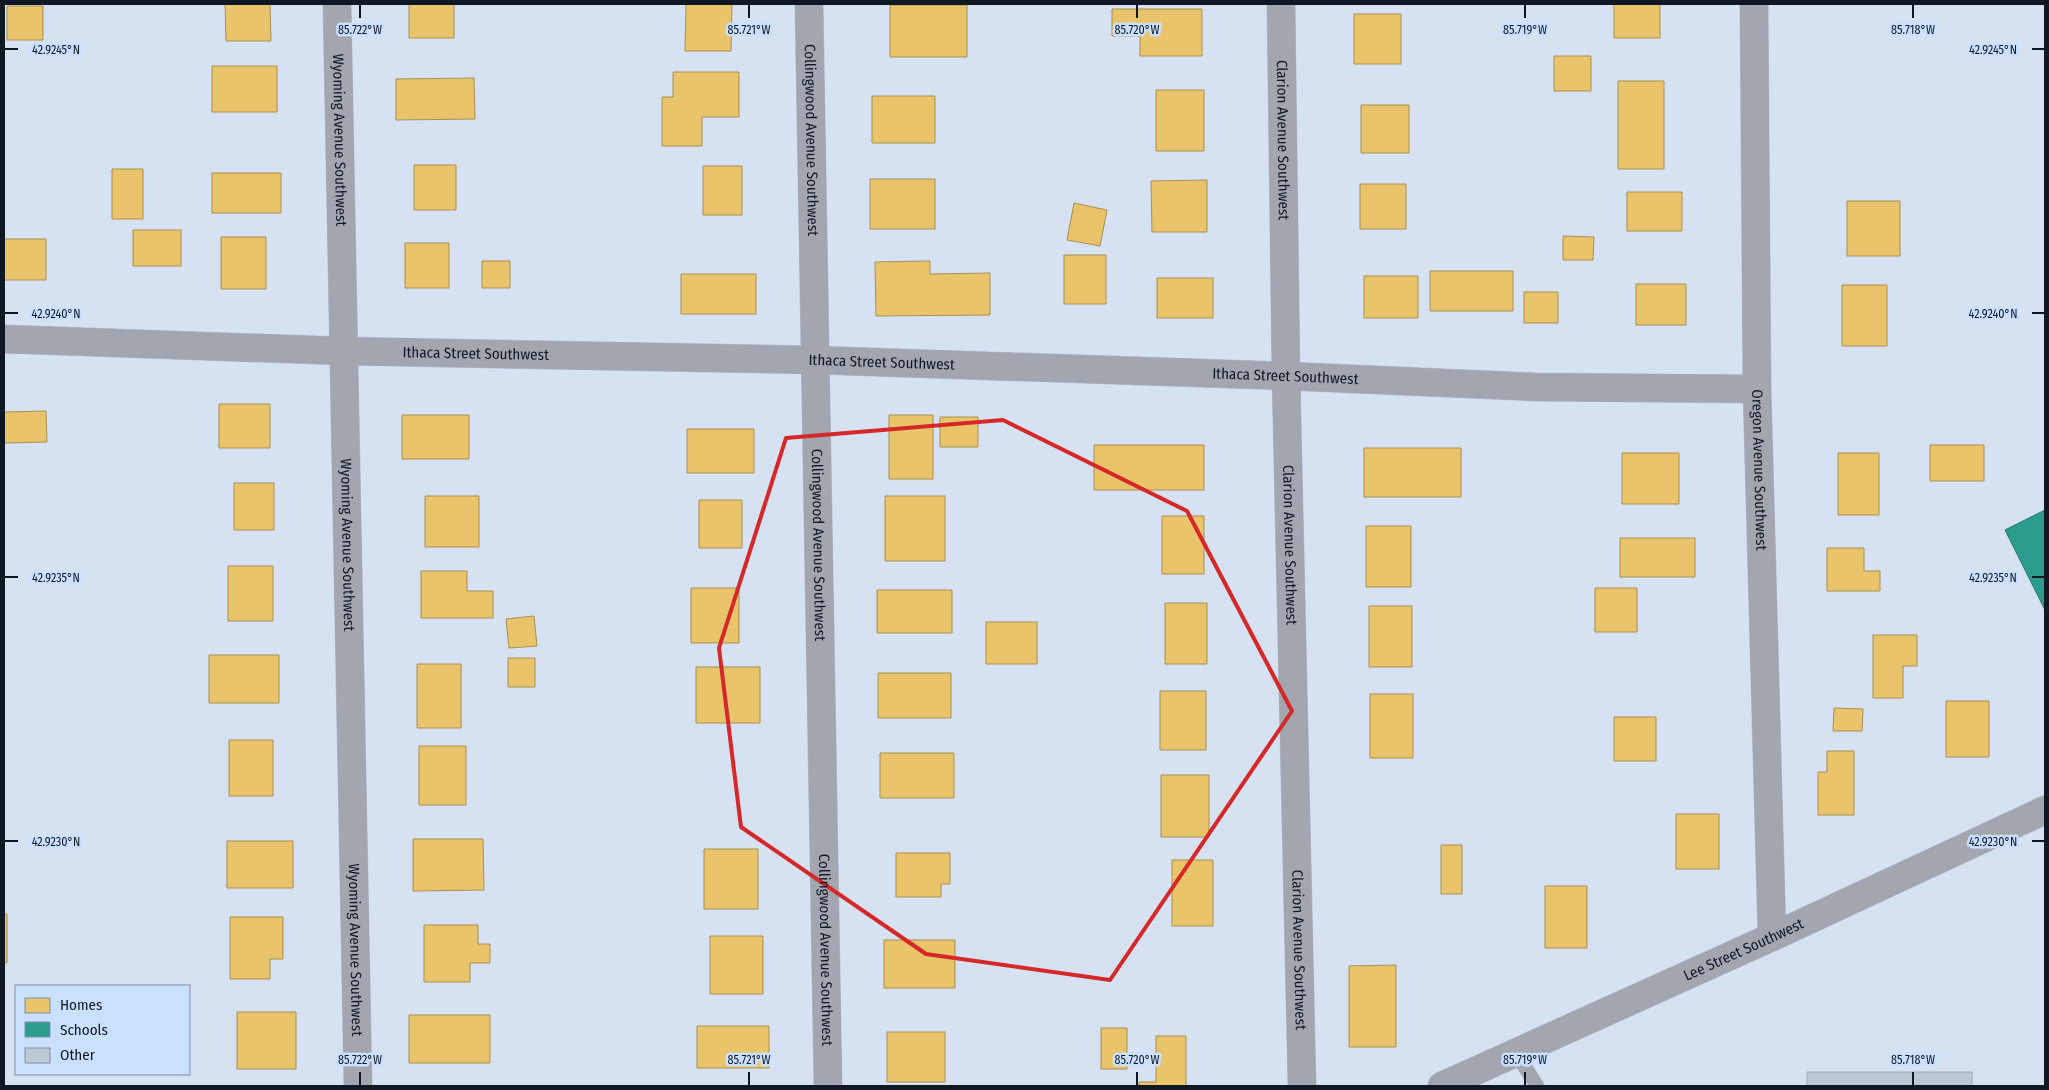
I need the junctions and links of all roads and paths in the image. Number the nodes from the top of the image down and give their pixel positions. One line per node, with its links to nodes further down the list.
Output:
1 (337, 4): 6 (street, Wyoming Avenue Southwest)
2 (809, 4): 7 (street, Collingwood Avenue Southwest)
3 (1281, 4): 8 (street, Clarion Avenue Southwest)
4 (1754, 4): 9 (street, Oregon Avenue Southwest)
5 (4, 339): 6 (street, Ithaca Street Southwest)
6 (343, 351): 7 (street, Ithaca Street Southwest); 13 (street, Wyoming Avenue Southwest)
7 (814, 360): 8 (street, Ithaca Street Southwest); 14 (street, Collingwood Avenue Southwest)
8 (1286, 376): 9 (street, Ithaca Street Southwest); 15 (street, Clarion Avenue Southwest)
9 (1757, 389): 11 (street, Oregon Avenue Southwest)
10 (2045, 810): 11 (street, Lee Street Southwest)
11 (1772, 937): 12 (street, Lee Street Southwest)
12 (1516, 1053): 16 (street, Lee Street Southwest); 17 (lane)
13 (358, 1086)
14 (828, 1086)
15 (1302, 1086)
16 (1442, 1086)
17 (1537, 1086)

